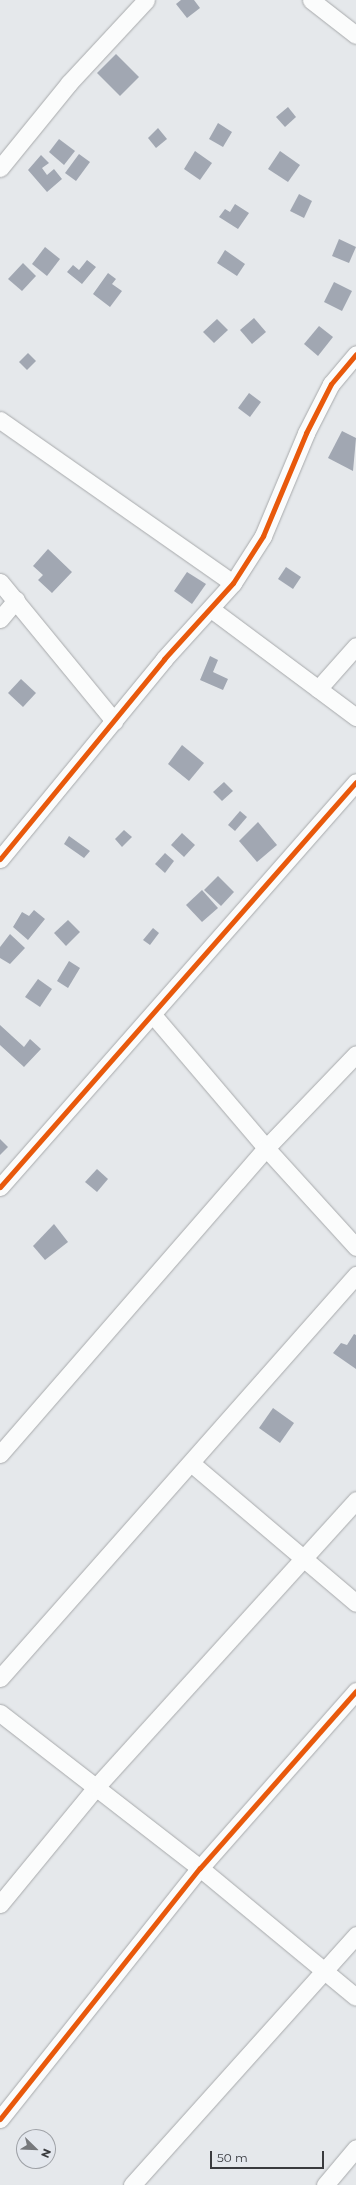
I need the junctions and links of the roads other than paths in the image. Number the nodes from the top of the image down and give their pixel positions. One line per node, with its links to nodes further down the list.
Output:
1 (146, 0): 4 (street)
2 (311, 0): 3 (street)
3 (356, 35)
4 (0, 168)
5 (356, 354): 8 (street)
6 (0, 420): 8 (street)
7 (0, 582): 9 (street)
8 (233, 583): 10 (street)
9 (16, 600): 11 (street); 15 (street)
10 (211, 609): 13 (street); 15 (street)
11 (0, 619)
12 (356, 646): 13 (street)
13 (318, 689): 14 (street)
14 (356, 717)
15 (114, 721): 17 (street)
16 (356, 782): 18 (street)
17 (0, 859)
18 (153, 1015): 20 (street); 21 (street)
19 (356, 1054): 20 (street)
20 (266, 1148): 22 (street); 24 (street)
21 (0, 1187)
22 (356, 1247)
23 (356, 1275): 25 (street)
24 (0, 1454)
25 (191, 1463): 27 (street); 29 (street)
26 (356, 1500): 27 (street)
27 (303, 1556): 28 (street); 32 (street)
28 (356, 1603)
29 (0, 1678)
30 (356, 1691): 33 (street)
31 (0, 1713): 32 (street)
32 (97, 1786): 33 (street); 34 (street)
33 (200, 1868): 36 (street); 38 (street)
34 (0, 1904)
35 (356, 1935): 36 (street)
36 (325, 1971): 37 (street); 40 (street)
37 (356, 1997)
38 (0, 2119)
39 (356, 2148): 41 (street)
40 (132, 2185)
41 (325, 2185)

